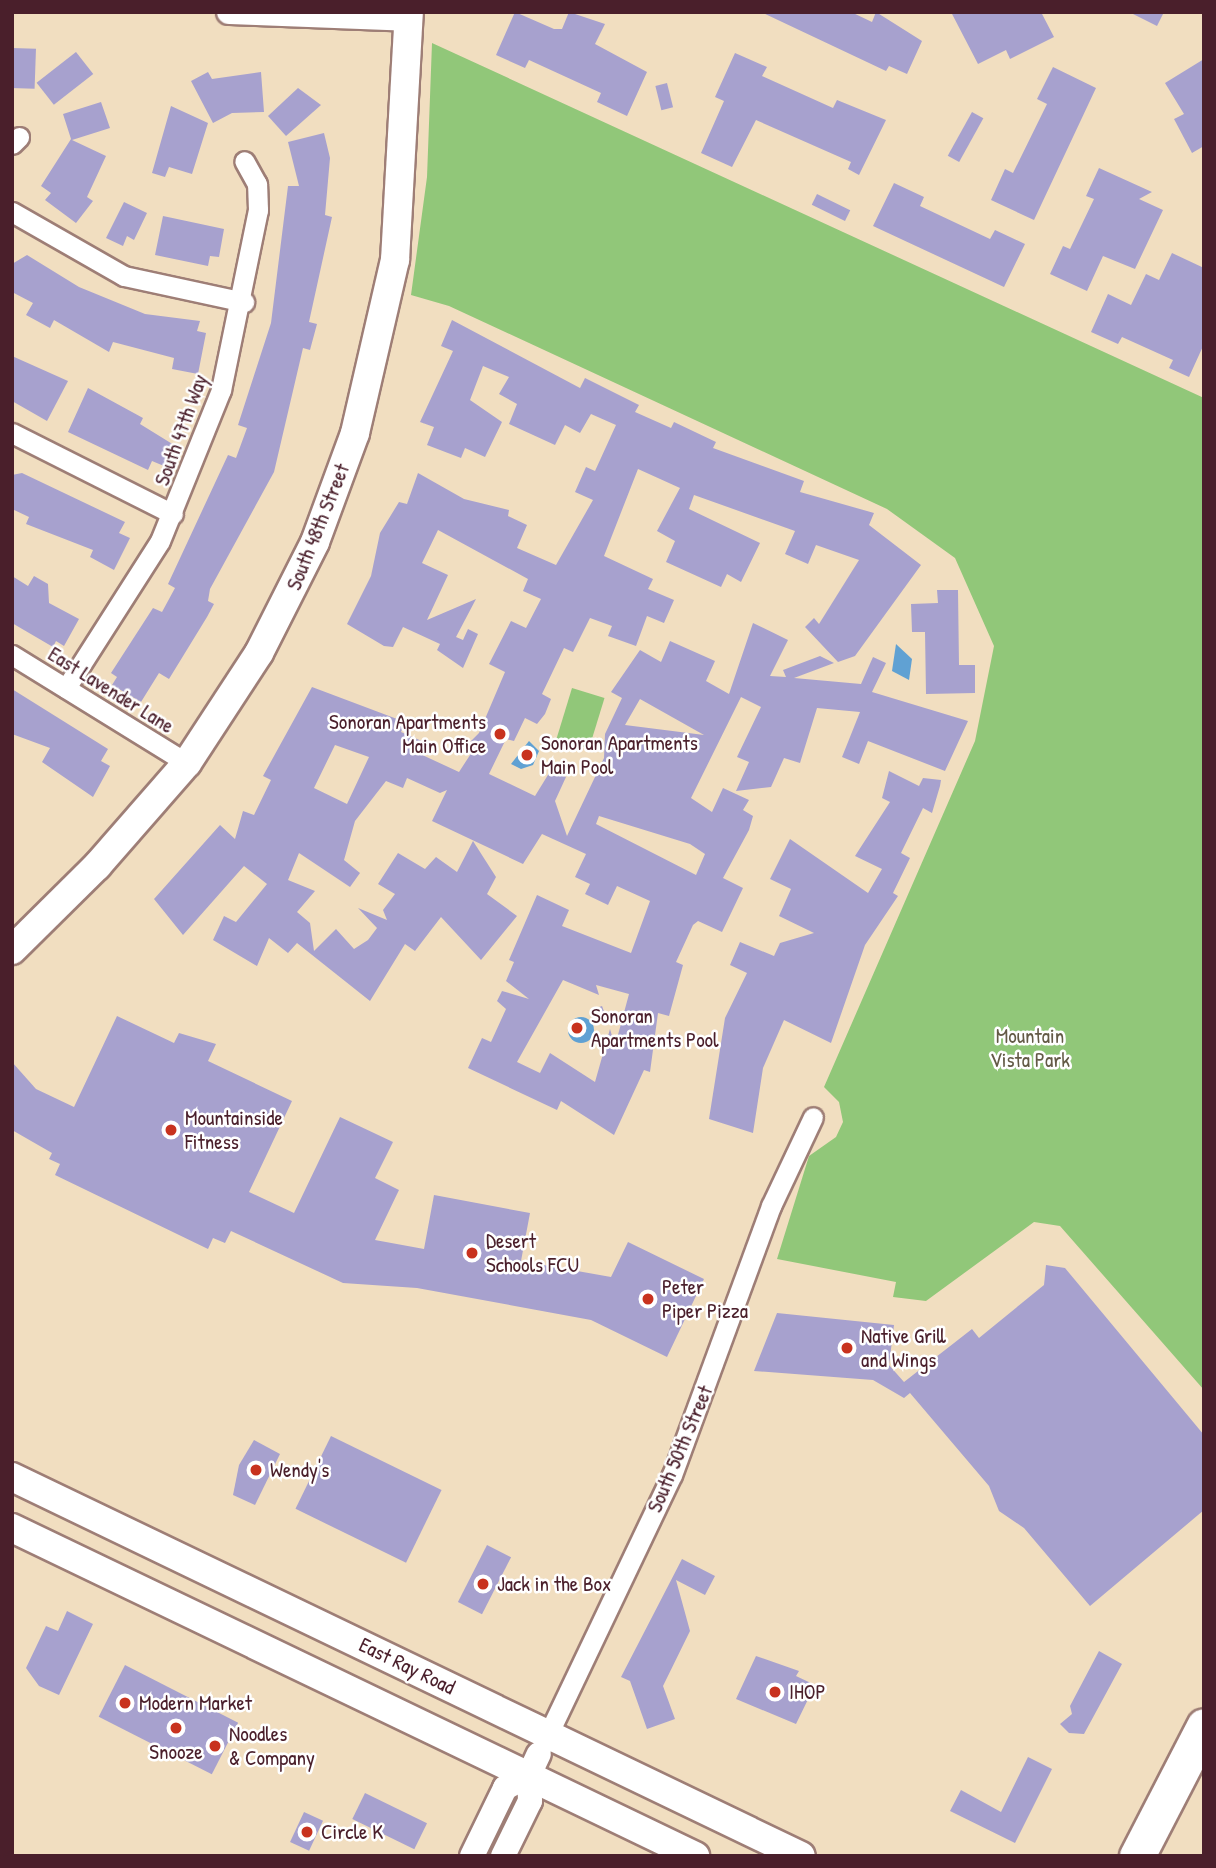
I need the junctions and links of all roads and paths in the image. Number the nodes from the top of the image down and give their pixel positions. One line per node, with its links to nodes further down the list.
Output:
1 (229, 12): 2 (street)
2 (408, 16): 10 (main road, South 48th Street)
3 (244, 161): 5 (street, South 47th Way)
4 (12, 212): 5 (street)
5 (244, 302): 7 (street, South 47th Way)
6 (12, 433): 7 (street)
7 (173, 514): 9 (street, South 47th Way)
8 (12, 655): 9 (street, East Lavender Lane)
9 (66, 688): 10 (street, East Lavender Lane)
10 (187, 763): 11 (main road, South 48th Street)
11 (12, 950)
12 (813, 1116): 16 (street, South 50th Street)
13 (12, 1477): 16 (main road, East Ray Road)
14 (12, 1528): 16 (main road, East Ray Road)
15 (1204, 1726): 21 (highway)
16 (539, 1754): 17 (street, South 50th Street); 18 (street, South 50th Street); 19 (main road, East Ray Road); 20 (main road, East Ray Road)
17 (472, 1856)
18 (503, 1856)
19 (695, 1856)
20 (802, 1856)
21 (1137, 1856)

